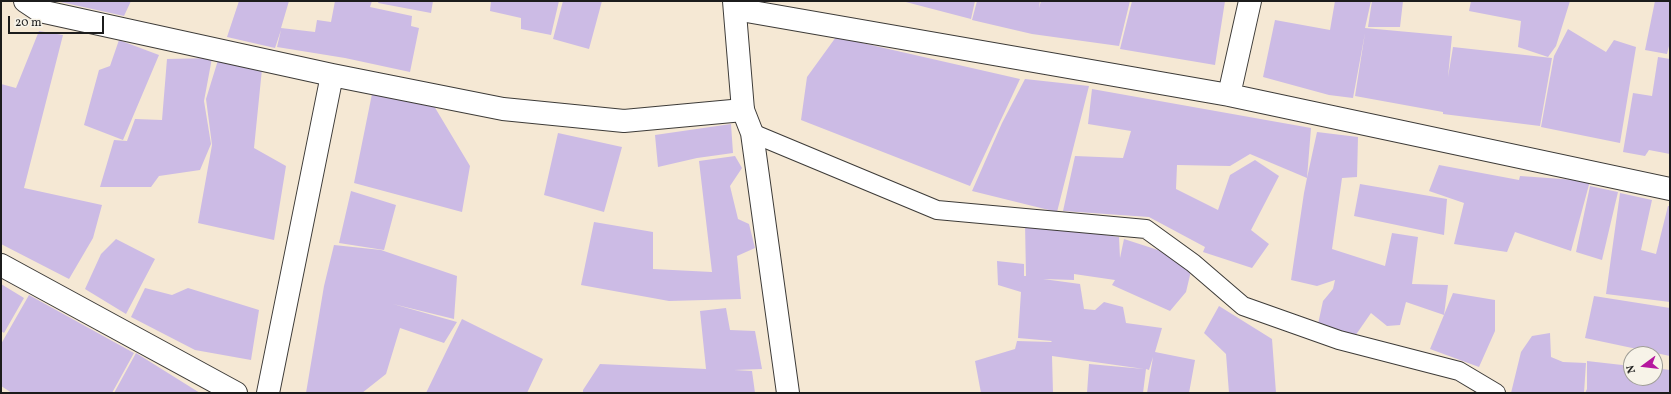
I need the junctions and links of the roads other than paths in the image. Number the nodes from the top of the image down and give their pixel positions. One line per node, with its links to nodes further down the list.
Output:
1 (25, 1): 4 (street)
2 (1250, 1): 5 (street)
3 (735, 5): 5 (street); 6 (street)
4 (332, 75): 6 (street); 11 (street)
5 (1230, 95): 8 (street)
6 (743, 110): 7 (street)
7 (752, 133): 12 (street); 13 (lane)
8 (1670, 189)
9 (1, 265): 10 (street)
10 (236, 393)
11 (268, 393)
12 (788, 393)
13 (1496, 393)

